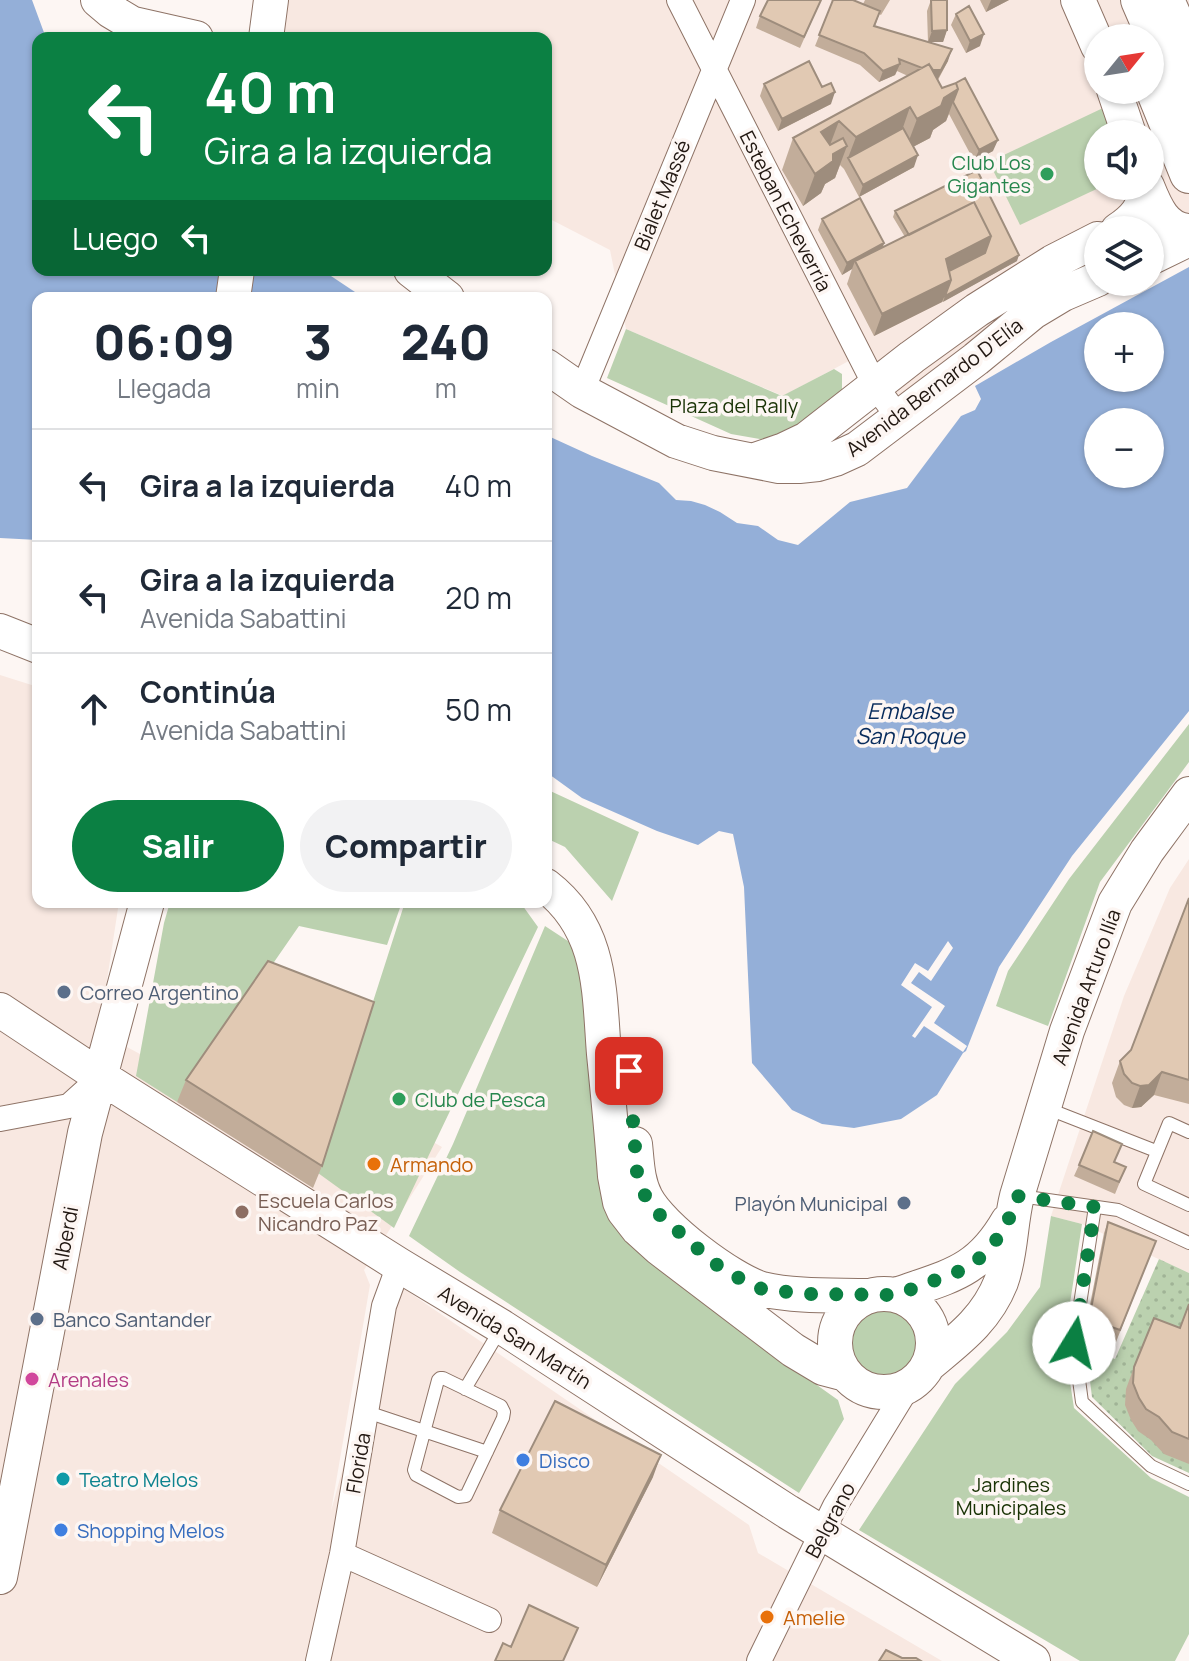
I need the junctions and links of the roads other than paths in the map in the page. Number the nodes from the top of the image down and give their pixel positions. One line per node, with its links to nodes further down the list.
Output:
1 (96, 0): 10 (main road)
2 (679, 0): 12 (street, Esteban Echeverría)
3 (743, 0): 12 (street, Bialet Massé)
4 (1078, 0): 8 (main road)
5 (1114, 0): 9 (main road)
6 (1140, 0): 14 (main road)
7 (1167, 0): 11 (main road)
8 (1088, 24)
9 (1126, 24)
10 (134, 32)
11 (1189, 49)
12 (713, 69): 25 (street, Esteban Echeverría); 26 (street, Bialet Massé)
13 (1160, 104): 15 (main road)
14 (1189, 113)
15 (1189, 174)
16 (1152, 200): 17 (main road)
17 (1189, 231)
18 (1189, 239): 20 (main road)
19 (1084, 246): 25 (main road)
20 (1164, 251)
21 (419, 276): 23 (main road)
22 (1084, 285): 27 (main road, Avenida Bernardo D'Elía)
23 (439, 292)
24 (552, 370): 26 (main road, Avenida Bernardo D'Elía)
25 (876, 387): 27 (street, Esteban Echeverría); 28 (main road)
26 (582, 391): 28 (main road, Avenida Bernardo D'Elía)
27 (899, 418): 28 (main road, Avenida Bernardo D'Elía)
28 (754, 460)
29 (0, 631): 30 (main road)
30 (32, 644)
31 (0, 656): 32 (main road)
32 (32, 666)
33 (1189, 794): 39 (main road, Avenida Arturo Ilía)
34 (552, 866): 48 (main road)
35 (552, 890): 50 (main road)
36 (145, 908): 38 (main road, Alberdi)
37 (0, 1010): 38 (main road, Avenida San Martín)
38 (101, 1077): 40 (street); 47 (main road, Avenida San Martín); 59 (main road, Alberdi)
39 (1043, 1107): 42 (lane); 43 (main road, Avenida Arturo Ilía)
40 (0, 1119)
41 (1189, 1132): 42 (lane)
42 (1156, 1151): 44 (lane)
43 (1015, 1204): 45 (lane); 48 (main road); 51 (main road)
44 (1189, 1205)
45 (1095, 1207): 46 (lane); 56 (lane)
46 (1189, 1243)
47 (399, 1265): 49 (main road, Avenida San Martín); 53 (street, Florida)
48 (882, 1296): 50 (main road); 51 (main road)
49 (502, 1327): 52 (lane); 57 (main road, Avenida San Martín)
50 (846, 1374): 51 (main road)
51 (918, 1375): 57 (street, Belgrano)
52 (465, 1389): 54 (lane); 55 (lane)
53 (367, 1412): 54 (lane); 58 (street, Florida)
54 (424, 1432): 55 (lane); 55 (lane)
55 (487, 1452)
56 (1189, 1484)
57 (822, 1532): 61 (main road, Avenida San Martín); 63 (street, Belgrano)
58 (342, 1554): 60 (street); 62 (street, Florida)
59 (0, 1577)
60 (489, 1620)
61 (1026, 1658)
62 (318, 1661)
63 (759, 1661)

